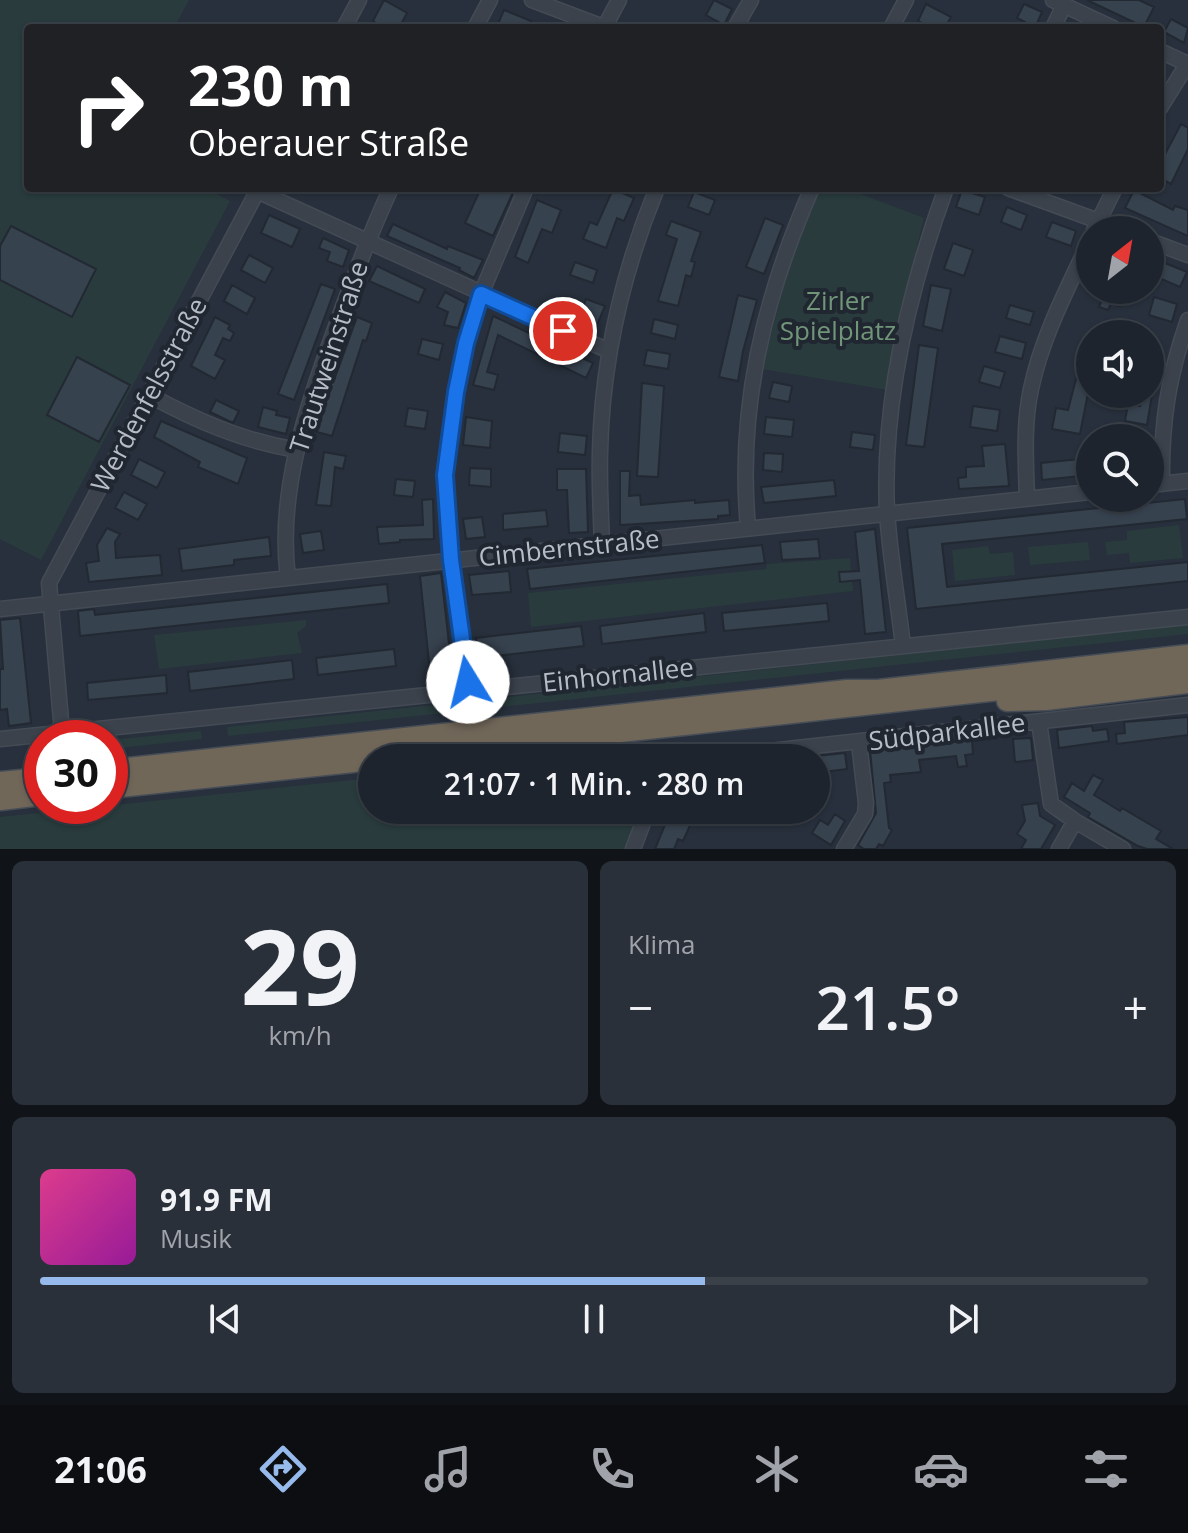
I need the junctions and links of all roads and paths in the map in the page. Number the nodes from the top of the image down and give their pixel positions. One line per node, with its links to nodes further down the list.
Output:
1 (359, 0): 8 (street)
2 (490, 0): 9 (street)
3 (532, 0): 10 (street)
4 (619, 0): 11 (street)
5 (751, 0): 12 (street)
6 (906, 0): 13 (street)
7 (1058, 2): 14 (street); 15 (street)
8 (346, 24)
9 (477, 24)
10 (595, 24)
11 (607, 24)
12 (737, 24)
13 (893, 24)
14 (1054, 24)
15 (1105, 24)
16 (1164, 53): 17 (street)
17 (1188, 64): 18 (street)
18 (1164, 102)
19 (256, 192): 37 (street, Werdenfelsstraße)
20 (264, 192): 30 (street)
21 (389, 192): 30 (street, Trautweinstraße)
22 (524, 192): 34 (street)
23 (656, 192): 36 (street)
24 (810, 192): 45 (street)
25 (945, 192): 44 (street)
26 (1018, 192): 29 (street)
27 (1113, 192): 28 (street)
28 (1101, 216)
29 (1076, 217)
30 (366, 242): 34 (street); 39 (street, Trautweinstraße)
31 (1164, 246): 32 (street)
32 (1188, 255)
33 (1076, 271): 43 (street)
34 (481, 294): 36 (street); 47 (street)
35 (1188, 320): 38 (street)
36 (609, 351): 46 (street)
37 (149, 395): 39 (street); 49 (street, Werdenfelsstraße)
38 (1163, 424)
39 (297, 450): 48 (street, Trautweinstraße)
40 (1188, 481): 41 (street)
41 (1164, 484)
42 (1076, 494): 43 (street, Cimbernstraße)
43 (1027, 499): 44 (street, Cimbernstraße)
44 (887, 513): 45 (street, Cimbernstraße); 53 (street)
45 (748, 527): 46 (street, Cimbernstraße)
46 (602, 544): 47 (street, Cimbernstraße)
47 (451, 560): 48 (street, Cimbernstraße); 57 (street)
48 (288, 578): 49 (street, Cimbernstraße)
49 (50, 604): 50 (street, Cimbernstraße); 61 (street, Werdenfelsstraße)
50 (0, 609)
51 (1188, 617): 53 (street, Einhornallee)
52 (1188, 643): 58 (highway)
53 (903, 646): 57 (street, Einhornallee)
54 (1188, 655): 58 (highway)
55 (1188, 669): 59 (highway)
56 (1188, 683): 59 (highway)
57 (468, 690): 63 (street, Einhornallee)
58 (847, 690): 70 (highway)
59 (888, 703): 67 (highway)
60 (1188, 705): 62 (street, Südparkallee)
61 (61, 720)
62 (1039, 722): 66 (street, Südparkallee); 76 (street)
63 (128, 725)
64 (24, 736): 65 (street, Einhornallee)
65 (0, 739)
66 (859, 743): 68 (street, Südparkallee); 79 (street)
67 (516, 744)
68 (830, 746)
69 (358, 761): 73 (highway)
70 (128, 768)
71 (24, 780): 72 (highway)
72 (0, 782)
73 (128, 786)
74 (24, 797): 75 (highway)
75 (0, 800)
76 (1075, 821): 80 (street); 81 (street)
77 (643, 824): 78 (street)
78 (633, 849)
79 (844, 849)
80 (1059, 849)
81 (1123, 849)

